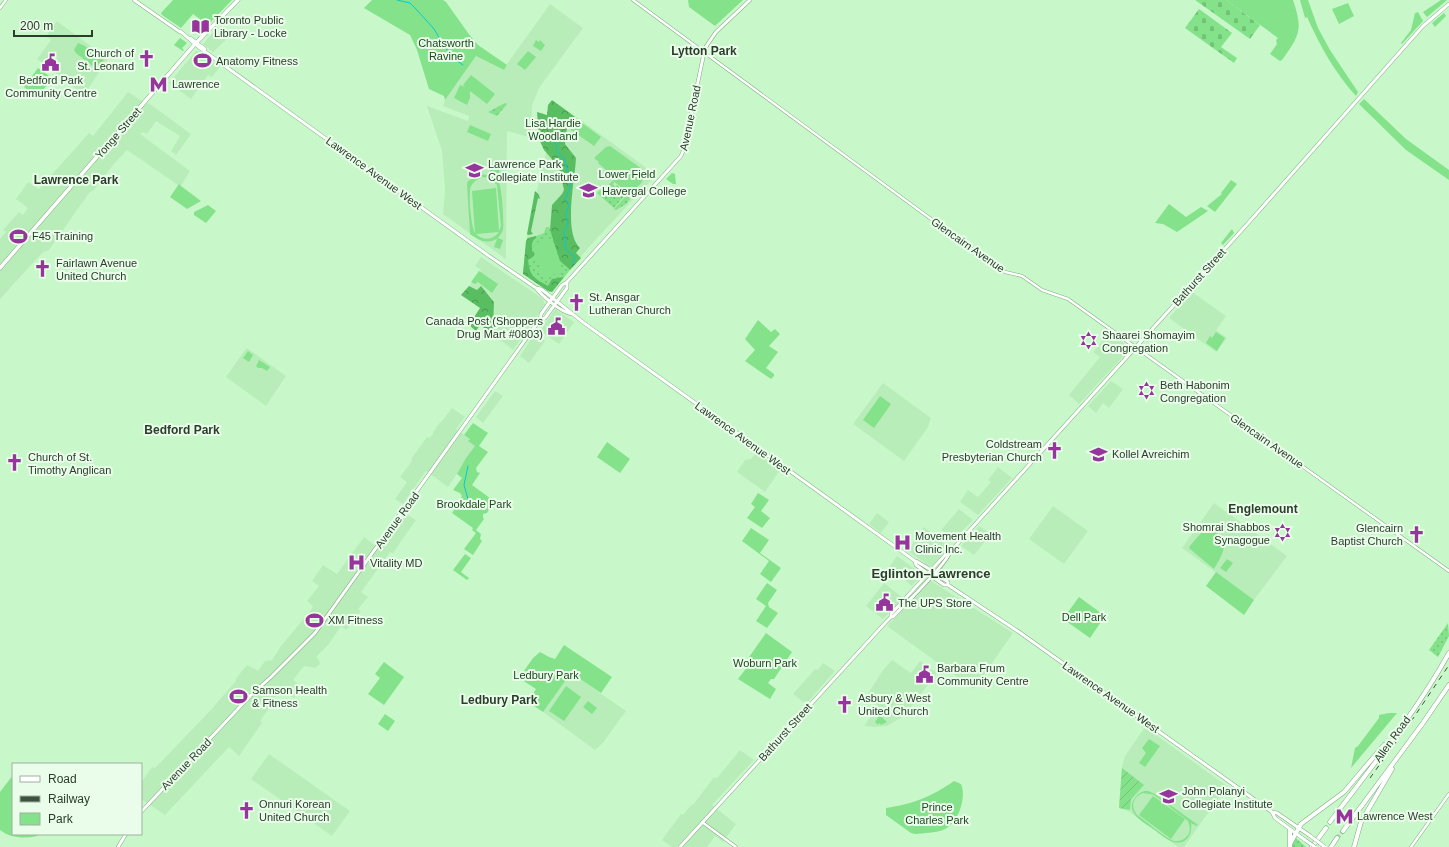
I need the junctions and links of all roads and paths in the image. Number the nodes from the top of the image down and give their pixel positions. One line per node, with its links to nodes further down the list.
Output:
1 (6, 0): 7 (street)
2 (134, 0): 8 (main road, Lawrence Avenue West)
3 (238, 0): 8 (main road, Yonge Street)
4 (632, 0): 9 (street, Glencairn Avenue)
5 (750, 0): 9 (main road, Avenue Road)
6 (1449, 4): 15 (main road, Bathurst Street)
7 (0, 8)
8 (196, 44): 10 (main road, Yonge Street); 12 (main road, Lawrence Avenue West)
9 (704, 52): 11 (main road, Avenue Road); 15 (street, Glencairn Avenue)
10 (0, 268)
11 (567, 282): 12 (main road, Avenue Road); 13 (main road, Avenue Road)
12 (552, 300): 13 (main road, Lawrence Avenue West); 14 (main road, Avenue Road)
13 (556, 303): 14 (main road, Avenue Road); 17 (main road, Lawrence Avenue West)
14 (540, 320): 30 (main road, Avenue Road)
15 (1136, 348): 16 (main road, Bathurst Street); 19 (street, Glencairn Avenue)
16 (950, 552): 18 (main road, Bathurst Street); 20 (main road, Bathurst Street)
17 (915, 561): 18 (main road, Lawrence Avenue West); 21 (main road, Lawrence Avenue West)
18 (931, 570): 20 (main road, Lawrence Avenue West); 21 (main road, Bathurst Street)
19 (1449, 571)
20 (935, 572): 22 (main road, Bathurst Street); 23 (main road, Lawrence Avenue West)
21 (928, 573): 22 (main road, Lawrence Avenue West); 24 (main road, Bathurst Street)
22 (931, 576): 23 (main road, Lawrence Avenue West); 24 (main road, Bathurst Street)
23 (948, 585): 31 (main road, Lawrence Avenue West)
24 (891, 617): 32 (main road, Bathurst Street)
25 (1449, 653): 27 (highway, Allen Road)
26 (1449, 685): 28 (highway, Allen Road)
27 (1405, 721): 33 (highway, Allen Road); 34 (highway)
28 (1402, 752): 37 (highway, Allen Road); 48 (highway)
29 (1449, 794): 49 (street)
30 (142, 811)
31 (1272, 812): 34 (main road, Lawrence Avenue West); 36 (main road, Lawrence Avenue West)
32 (702, 822): 43 (main road, Bathurst Street); 44 (street)
33 (1330, 822)
34 (1298, 828): 38 (highway); 46 (main road, Lawrence Avenue West, bridge)
35 (1326, 828): 45 (highway)
36 (1290, 830): 38 (main road, Lawrence Avenue West); 41 (highway)
37 (1343, 831)
38 (1295, 833): 41 (highway); 45 (main road, Lawrence Avenue West, bridge)
39 (125, 835): 42 (main road)
40 (1337, 838): 47 (highway)
41 (1290, 845)
42 (118, 847)
43 (680, 847)
44 (736, 847)
45 (1313, 847)
46 (1325, 847)
47 (1331, 847)
48 (1355, 847)
49 (1411, 847)

